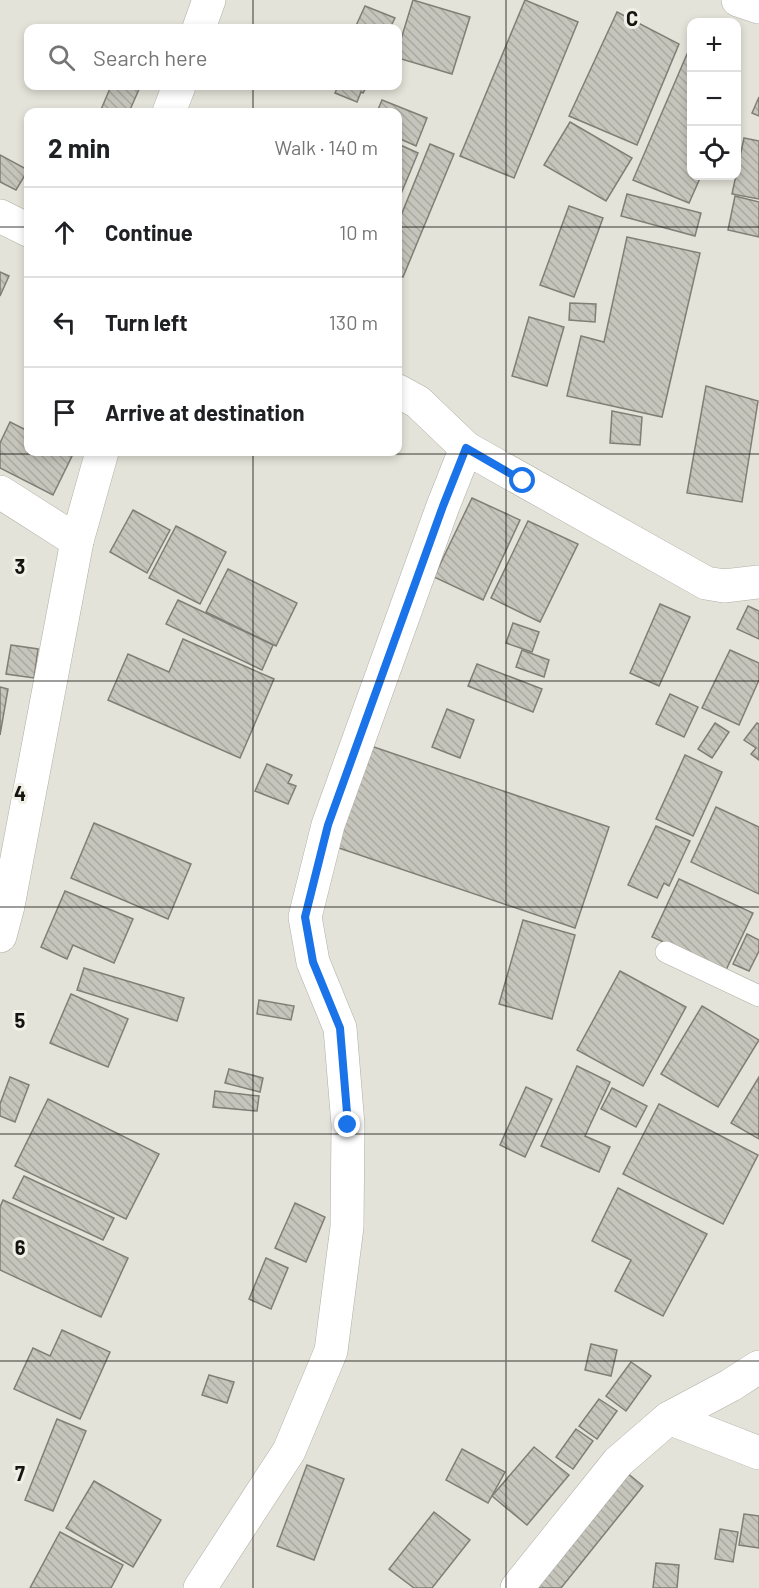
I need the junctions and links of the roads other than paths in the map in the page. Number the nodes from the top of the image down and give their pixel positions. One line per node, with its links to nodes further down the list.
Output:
1 (209, 0): 4 (street)
2 (738, 0): 3 (street)
3 (759, 7)
4 (200, 24)
5 (177, 90): 6 (street)
6 (171, 108)
7 (0, 216): 8 (street)
8 (24, 228)
9 (402, 393): 10 (street)
10 (466, 448): 14 (street); 21 (street)
11 (101, 456): 13 (street)
12 (0, 492): 13 (street)
13 (77, 541): 15 (street)
14 (759, 582)
15 (2, 914)
16 (666, 952): 17 (lane)
17 (759, 996)
18 (759, 1367): 19 (street)
19 (669, 1418): 20 (street); 22 (street)
20 (759, 1453)
21 (200, 1588)
22 (517, 1588)

